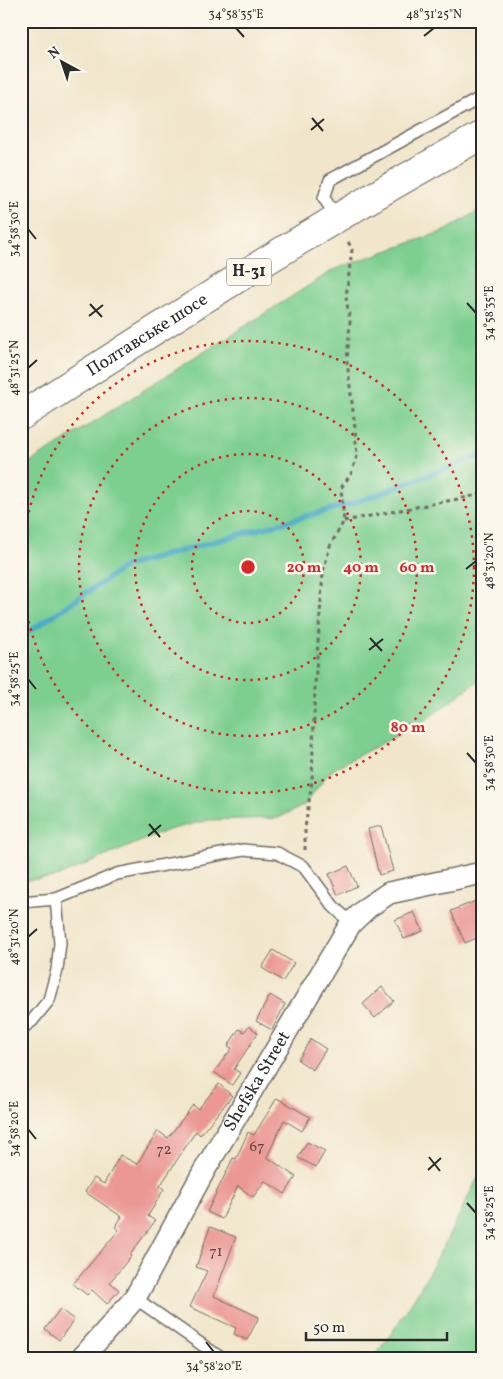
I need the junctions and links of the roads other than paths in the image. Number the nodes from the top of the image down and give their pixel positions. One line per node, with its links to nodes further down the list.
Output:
1 (482, 97): 3 (lane)
2 (482, 134): 3 (main road, Полтавське шосе / Н-31)
3 (337, 218): 4 (main road, Полтавське шосе / Н-31)
4 (21, 416)
5 (482, 873): 8 (street, Shefska Street)
6 (56, 899): 7 (lane); 8 (lane); 9 (lane)
7 (21, 902)
8 (351, 923): 10 (street, Shefska Street)
9 (21, 1029)
10 (135, 1298): 11 (street, Shefska Street); 12 (lane)
11 (82, 1358)
12 (221, 1358)

